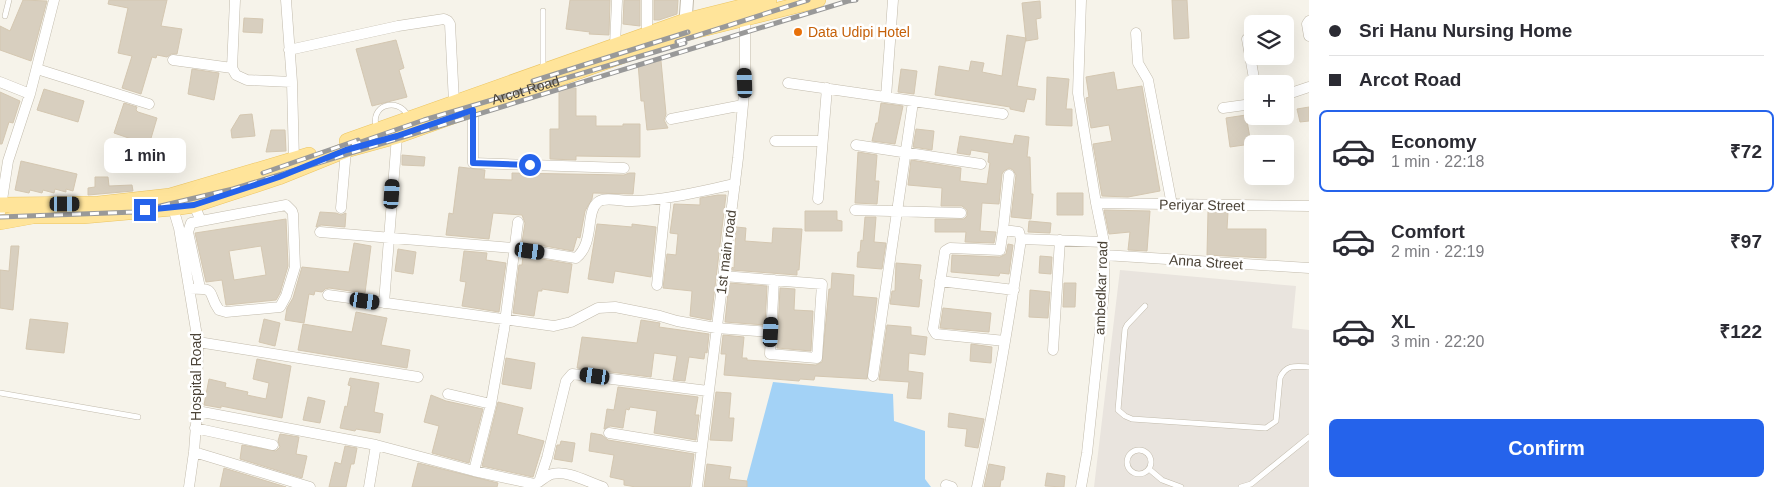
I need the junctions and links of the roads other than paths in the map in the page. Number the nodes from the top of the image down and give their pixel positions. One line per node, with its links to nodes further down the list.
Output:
1 (9, 0): 14 (lane)
2 (54, 0): 25 (street)
3 (235, 0): 24 (street)
4 (286, 0): 22 (street)
5 (647, 0): 20 (street)
6 (687, 0): 17 (street)
7 (766, 0): 12 (main road, Arcot Road)
8 (818, 0): 15 (main road, Arcot Road)
9 (893, 0): 34 (street)
10 (1081, 0): 61 (street, ambedkar road)
11 (617, 1): 21 (street)
12 (729, 4): 17 (main road, Arcot Road)
13 (542, 11): 29 (lane)
14 (5, 16)
15 (745, 17): 17 (main road, Arcot Road); 38 (street, 1st main road)
16 (1309, 21): 19 (street)
17 (685, 27): 20 (main road, Arcot Road)
18 (1136, 33): 62 (street)
19 (1309, 36)
20 (641, 41): 21 (main road, Arcot Road); 29 (main road, Arcot Road)
21 (615, 46): 29 (main road, Arcot Road)
22 (289, 50): 27 (street); 35 (street)
23 (173, 60): 24 (street)
24 (232, 68): 27 (street)
25 (37, 69): 33 (street); 37 (street)
26 (0, 82): 33 (street)
27 (292, 82): 53 (street)
28 (788, 83): 31 (street)
29 (544, 84): 35 (main road, Arcot Road); 41 (main road, Arcot Road)
30 (1309, 87): 32 (street)
31 (826, 88): 34 (street); 48 (street)
32 (1294, 92)
33 (30, 94): 52 (street)
34 (886, 97): 36 (street)
35 (454, 102): 43 (main road, Arcot Road)
36 (914, 102): 42 (street); 51 (street)
37 (149, 104)
38 (743, 105): 44 (street); 57 (street, 1st main road)
39 (1244, 105): 40 (street)
40 (1223, 108)
41 (473, 110): 46 (main road, Arcot Road); 55 (street)
42 (1003, 114)
43 (409, 118): 45 (lane); 46 (main road, Arcot Road)
44 (671, 119)
45 (377, 130): 46 (main road, Arcot Road); 53 (main road, Arcot Road)
46 (394, 130): 50 (main road, Arcot Road); 75 (street)
47 (775, 141): 48 (street)
48 (822, 141): 60 (street)
49 (856, 145): 51 (street)
50 (346, 150): 59 (main road, Arcot Road); 66 (street)
51 (906, 153): 54 (street); 68 (street)
52 (4, 159): 64 (street)
53 (294, 160): 59 (main road, Arcot Road)
54 (981, 164)
55 (624, 168)
56 (1009, 175): 73 (street)
57 (735, 184): 58 (street); 82 (street, 1st main road)
58 (666, 198): 79 (street); 85 (street)
59 (195, 199): 64 (main road, Arcot Road); 65 (main road, Arcot Road); 70 (street)
60 (818, 199)
61 (1096, 203): 62 (street, Periyar Street); 78 (street, ambedkar road)
62 (1172, 205): 63 (street, Periyar Street)
63 (1309, 206)
64 (1, 208)
65 (173, 208): 71 (main road, Arcot Road); 86 (street, Hospital Road)
66 (341, 208)
67 (856, 210): 68 (street)
68 (896, 210): 69 (street); 98 (street)
69 (961, 213)
70 (201, 221): 86 (street); 86 (street)
71 (0, 222)
72 (518, 222): 79 (street)
73 (1003, 230): 76 (street); 84 (street)
74 (320, 232): 75 (street)
75 (390, 238): 79 (street); 89 (street)
76 (1021, 239): 77 (street); 87 (street)
77 (1060, 240): 78 (street); 96 (street)
78 (1104, 242): 80 (street, ambedkar road)
79 (514, 248): 91 (street)
80 (1104, 255): 81 (street, Anna Street); 123 (street, ambedkar road)
81 (1309, 268)
82 (723, 276): 83 (street); 92 (street, 1st main road)
83 (774, 280): 93 (street); 93 (street)
84 (940, 281): 87 (street); 94 (street)
85 (657, 285)
86 (195, 288): 95 (street, Hospital Road)
87 (1014, 290): 94 (street)
88 (328, 295): 89 (street)
89 (384, 303): 91 (street)
90 (1146, 306): 97 (lane)
91 (505, 319): 92 (street); 103 (street)
92 (716, 328): 93 (street); 100 (street, 1st main road)
93 (771, 332)
94 (1005, 340): 122 (street)
95 (198, 342): 99 (street); 104 (street, Hospital Road)
96 (1053, 350)
97 (1309, 367)
98 (873, 376)
99 (418, 378)
100 (708, 391): 111 (street, 1st main road); 116 (street)
101 (0, 393): 105 (lane)
102 (448, 394): 103 (street)
103 (491, 404): 114 (street)
104 (197, 411): 106 (street, Hospital Road); 110 (street)
105 (138, 417)
106 (196, 428): 109 (street); 112 (street, Hospital Road)
107 (609, 433): 111 (street)
108 (1309, 437): 125 (lane)
109 (273, 445)
110 (376, 445): 114 (street); 119 (street)
111 (701, 448): 121 (street, 1st main road)
112 (194, 452): 117 (street, Hospital Road); 118 (street)
113 (1149, 468): 113 (lane); 124 (lane)
114 (474, 471): 115 (street)
115 (500, 482): 116 (street)
116 (539, 483): 120 (street)
117 (189, 487)
118 (310, 487)
119 (370, 487)
120 (602, 487)
121 (696, 487)
122 (977, 487)
123 (1081, 487)
124 (1181, 487)
125 (1241, 487)

